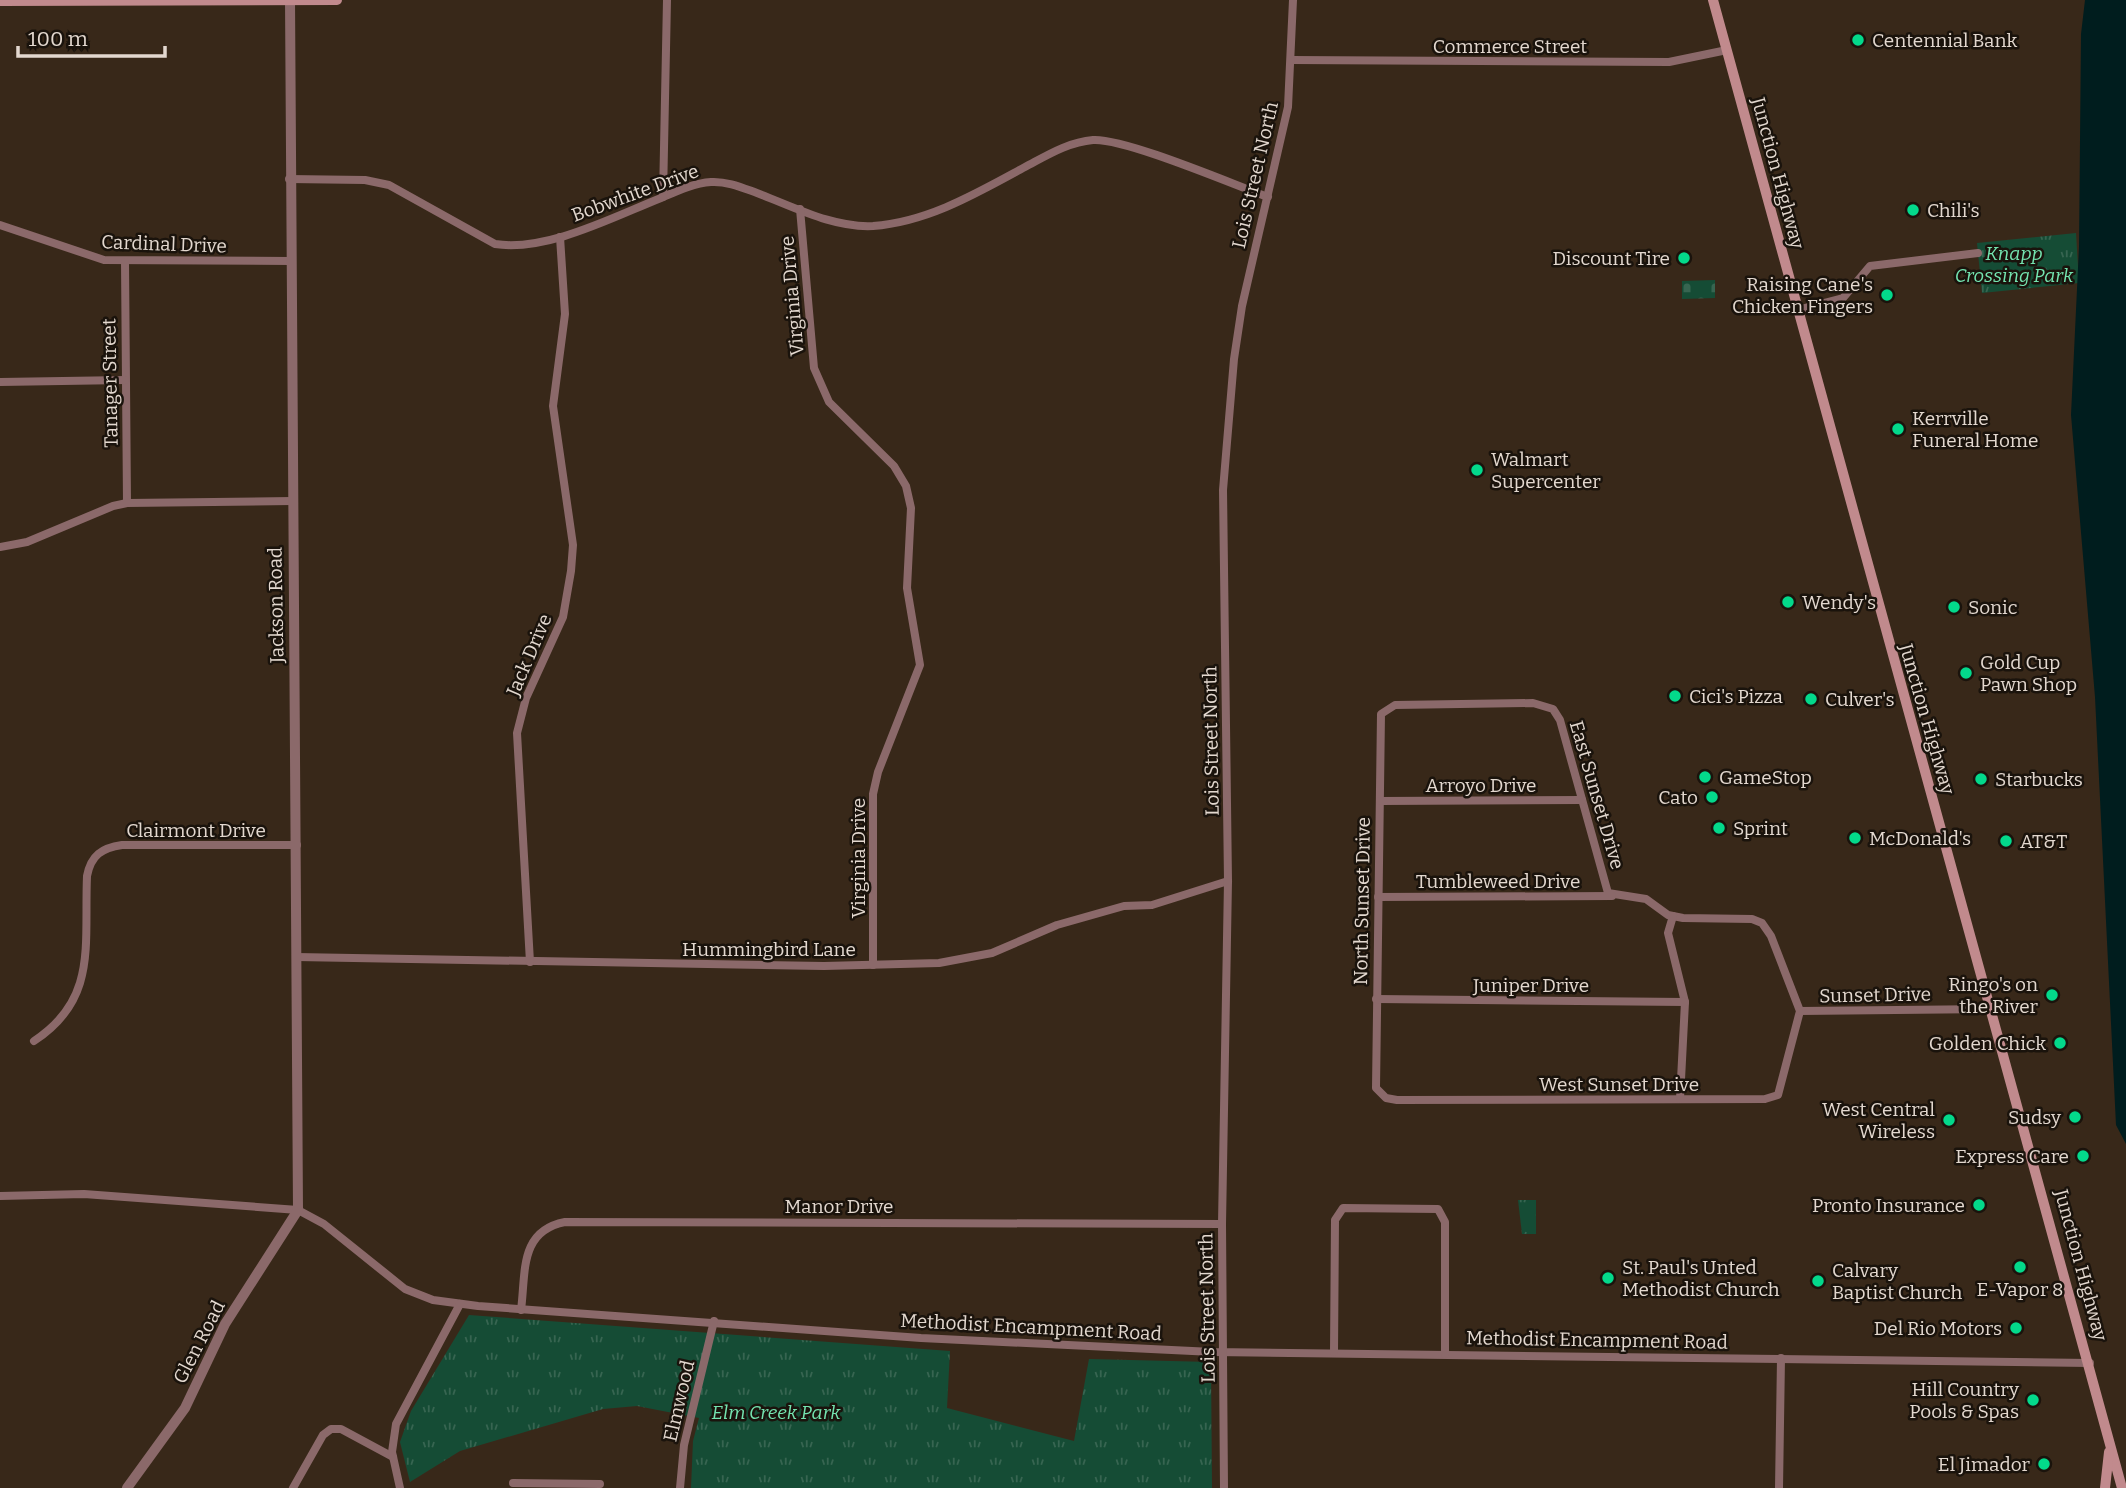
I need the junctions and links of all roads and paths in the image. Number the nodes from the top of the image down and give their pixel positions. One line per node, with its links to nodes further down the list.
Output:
1 (337, 0): 7 (main road)
2 (667, 0): 11 (street)
3 (1293, 0): 9 (street, Lois Street North)
4 (1713, 0): 8 (main road, Junction Highway)
5 (0, 1): 6 (main road)
6 (240, 1): 7 (main road)
7 (290, 1): 10 (street, Jackson Road)
8 (1727, 50): 9 (street, Commerce Street); 19 (main road, Junction Highway)
9 (1292, 60): 12 (street, Lois Street North)
10 (289, 179): 15 (street, Bobwhite Drive); 17 (street, Jackson Road)
11 (663, 197): 13 (street, Bobwhite Drive); 15 (street, Bobwhite Drive)
12 (1268, 197): 13 (street, Bobwhite Drive); 29 (street, Lois Street North)
13 (800, 209): 35 (street, Virginia Drive)
14 (0, 225): 18 (street, Cardinal Drive)
15 (560, 237): 34 (street, Jack Drive)
16 (1978, 253): 19 (street)
17 (291, 261): 18 (street, Cardinal Drive); 22 (street, Jackson Road)
18 (125, 262): 20 (street, Tanager Street)
19 (1797, 310): 38 (main road, Junction Highway)
20 (125, 380): 21 (street); 23 (street, Tanager Street)
21 (0, 382)
22 (292, 501): 23 (street); 28 (street, Jackson Road)
23 (127, 503): 24 (street)
24 (0, 547)
25 (1381, 714): 26 (street, North Sunset Drive); 27 (street, East Sunset Drive)
26 (1380, 800): 27 (street, Arroyo Drive); 31 (street, North Sunset Drive)
27 (1582, 800): 30 (street, East Sunset Drive)
28 (297, 845): 33 (street, Jackson Road); 40 (street, Clairmont Drive)
29 (1228, 881): 35 (street, Hummingbird Lane); 45 (street, Lois Street North)
30 (1618, 896): 31 (street, Tumbleweed Drive); 32 (street, East Sunset Drive)
31 (1378, 897): 36 (street, North Sunset Drive)
32 (1673, 916): 37 (street); 39 (street, East Sunset Drive)
33 (296, 957): 34 (street, Hummingbird Lane); 44 (street, Jackson Road)
34 (530, 962): 35 (street, Hummingbird Lane)
35 (873, 965)
36 (1376, 999): 37 (street, Juniper Drive); 41 (street, North Sunset Drive)
37 (1685, 1002): 42 (street)
38 (1992, 1009): 39 (street, Sunset Drive); 53 (main road, Junction Highway)
39 (1800, 1011): 42 (street, West Sunset Drive)
40 (34, 1041)
41 (1376, 1088): 42 (street, West Sunset Drive)
42 (1680, 1099)
43 (0, 1196): 44 (street, Methodist Encampment Road)
44 (298, 1210): 46 (street, Methodist Encampment Road); 59 (street, Glen Road)
45 (1222, 1224): 47 (street, Manor Drive); 49 (street, Lois Street North)
46 (460, 1304): 47 (street, Methodist Encampment Road); 55 (street)
47 (521, 1310): 48 (street, Methodist Encampment Road)
48 (714, 1321): 49 (street, Methodist Encampment Road); 62 (street, Elmwood)
49 (1224, 1352): 50 (street, Methodist Encampment Road); 63 (street, Lois Street North)
50 (1334, 1352): 51 (street, Methodist Encampment Road); 51 (street)
51 (1445, 1354): 52 (street, Methodist Encampment Road)
52 (1781, 1358): 53 (street, Methodist Encampment Road); 64 (street)
53 (2090, 1363): 54 (main road, Junction Highway)
54 (2110, 1443): 65 (main road); 66 (main road, Junction Highway)
55 (393, 1458): 60 (street); 61 (street)
56 (513, 1483): 58 (street)
57 (600, 1484): 58 (street)
58 (549, 1486)
59 (127, 1488)
60 (293, 1488)
61 (400, 1488)
62 (680, 1488)
63 (1224, 1488)
64 (1779, 1488)
65 (2105, 1488)
66 (2122, 1488)

